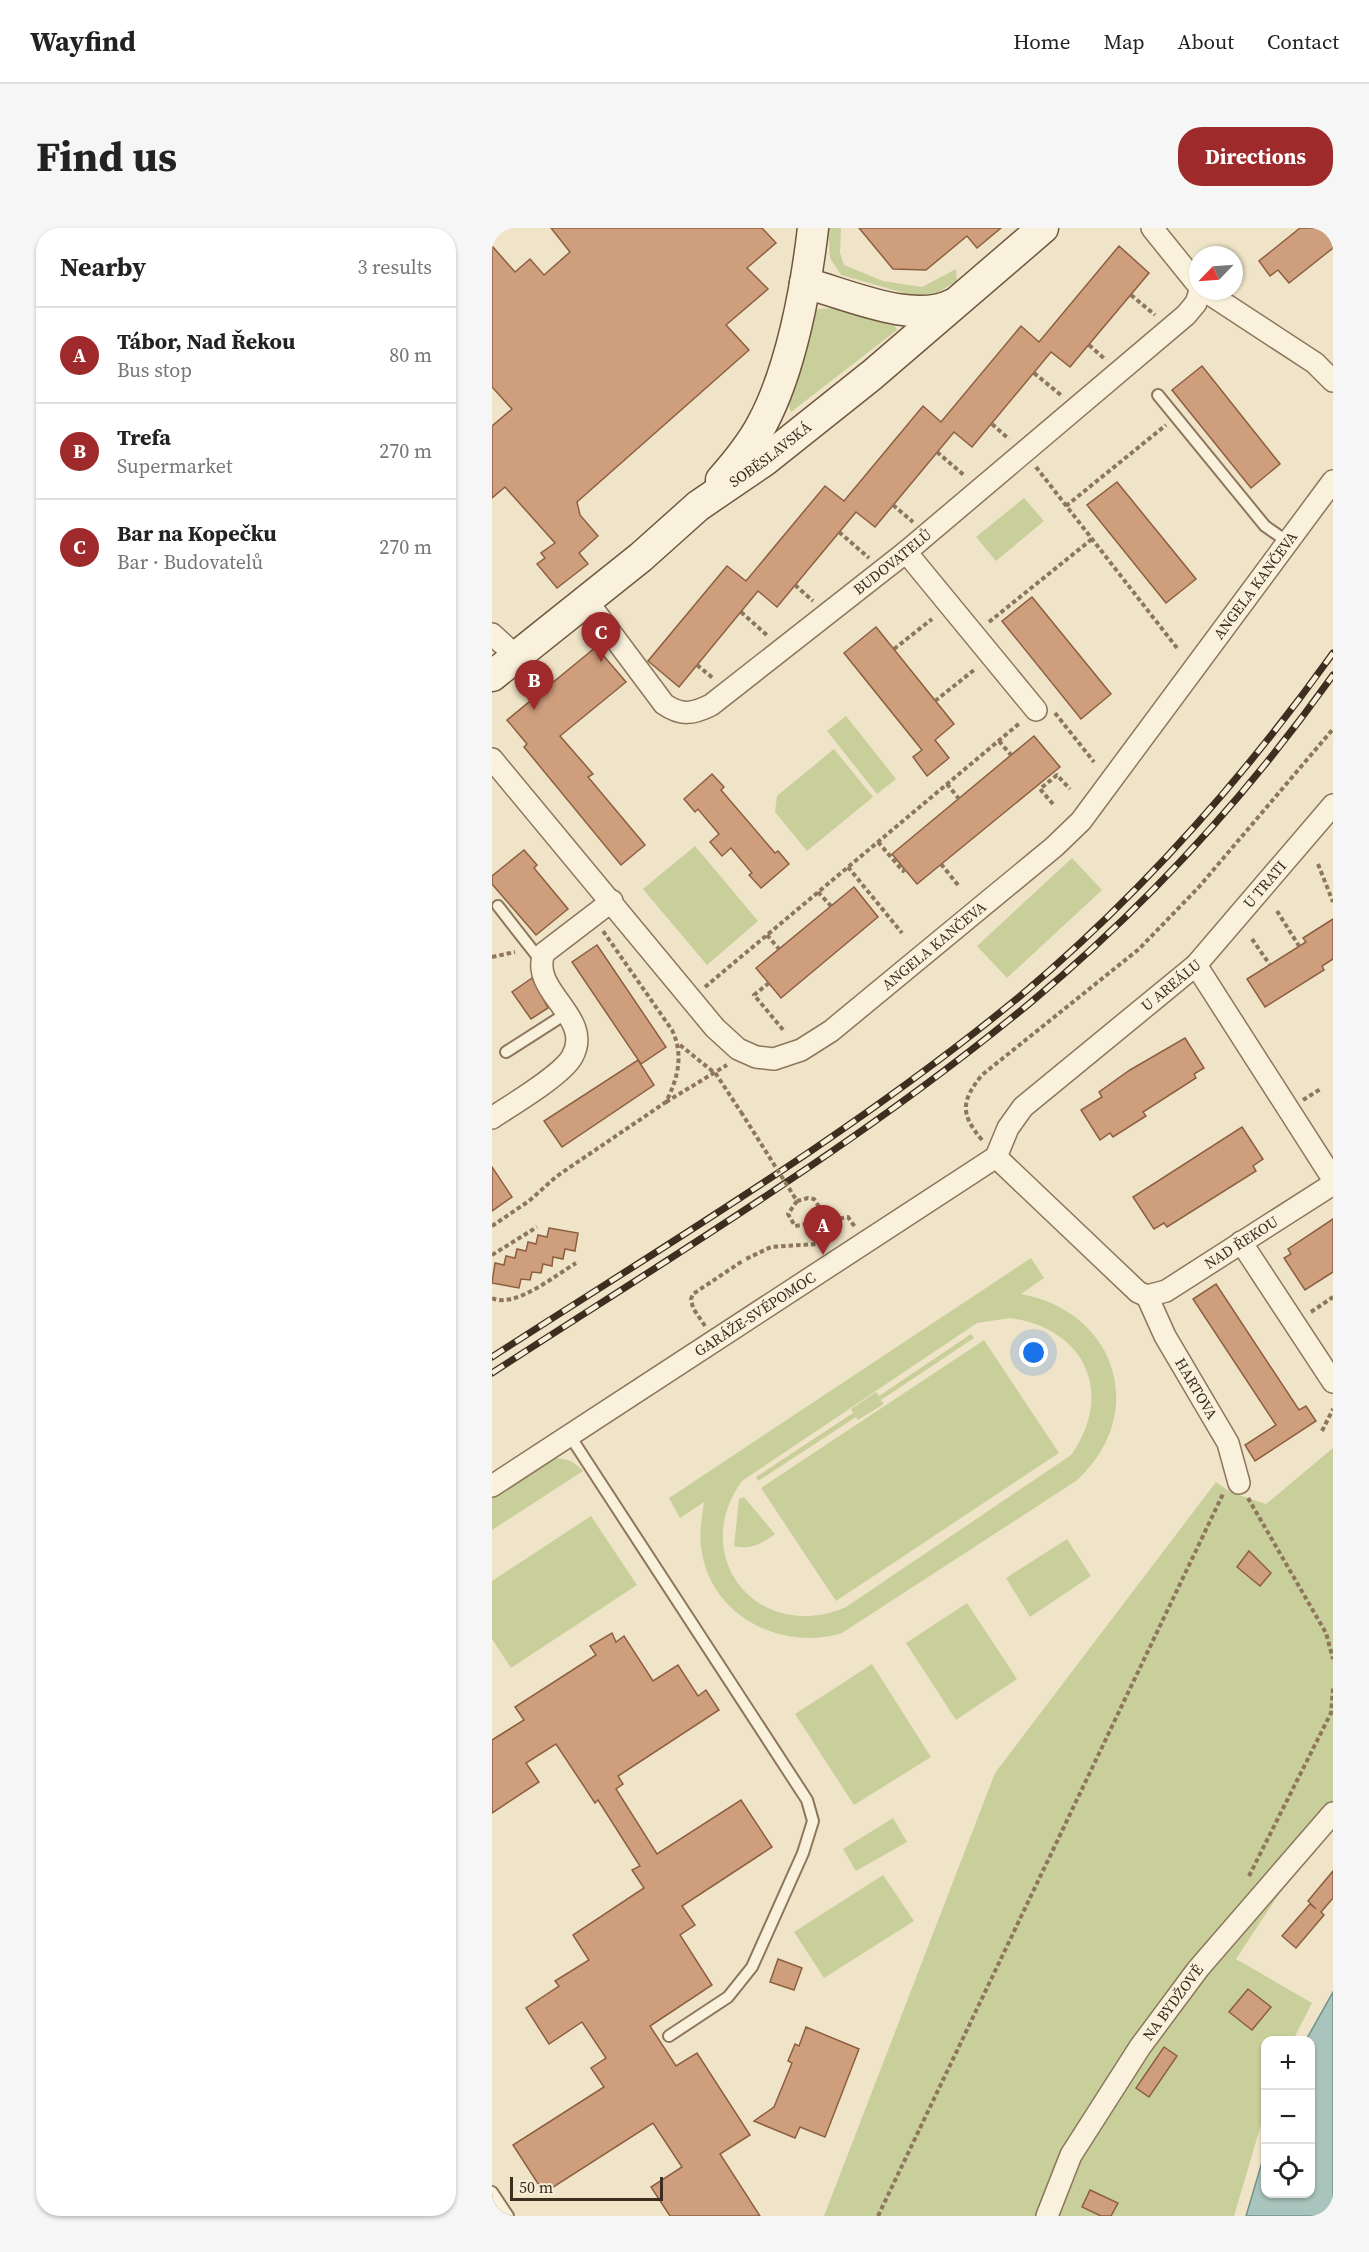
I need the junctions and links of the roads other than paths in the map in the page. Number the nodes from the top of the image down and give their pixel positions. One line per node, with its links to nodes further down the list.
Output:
1 (813, 228): 5 (main road)
2 (1043, 228): 8 (main road, SOBĚSLAVSKÁ)
3 (1152, 228): 4 (street)
4 (1189, 274)
5 (805, 283): 8 (main road); 12 (main road)
6 (1197, 300): 14 (street, BUDOVATELŮ)
7 (1219, 300): 9 (street)
8 (957, 302): 12 (main road, SOBĚSLAVSKÁ)
9 (1333, 381)
10 (1158, 395): 13 (lane)
11 (1333, 481): 13 (street, ANGELA KANČEVA)
12 (698, 506): 15 (main road, SOBĚSLAVSKÁ)
13 (1288, 542): 22 (street, ANGELA KANČEVA)
14 (906, 552): 15 (street, BUDOVATELŮ); 19 (street)
15 (586, 601): 17 (main road, SOBĚSLAVSKÁ)
16 (492, 634): 17 (street)
17 (517, 657): 18 (main road, SOBĚSLAVSKÁ)
18 (492, 676)
19 (1036, 710)
20 (492, 759): 22 (street, ANGELA KANČEVA)
21 (1333, 805): 25 (street, U TRATI)
22 (612, 901): 24 (street)
23 (498, 906): 24 (lane)
24 (532, 956): 26 (street)
25 (1196, 964): 29 (street, U AREÁLU); 30 (street, U AREÁLU)
26 (567, 1013): 27 (lane); 28 (street)
27 (506, 1052)
28 (492, 1118)
29 (996, 1157): 32 (street); 34 (street, GARÁŽE-SVÉPOMOC)
30 (1333, 1182): 31 (street, NAD ŘEKOU)
31 (1241, 1242): 32 (street, NAD ŘEKOU); 33 (street)
32 (1147, 1296): 35 (street, HARTOVA)
33 (1333, 1382)
34 (570, 1436): 36 (street, GARÁŽE-SVÉPOMOC); 38 (lane)
35 (1238, 1479)
36 (492, 1486)
37 (1333, 1814): 41 (street, NA BYDŽOVĚ)
38 (669, 2036)
39 (492, 2192): 40 (lane)
40 (508, 2216)
41 (1047, 2216)

